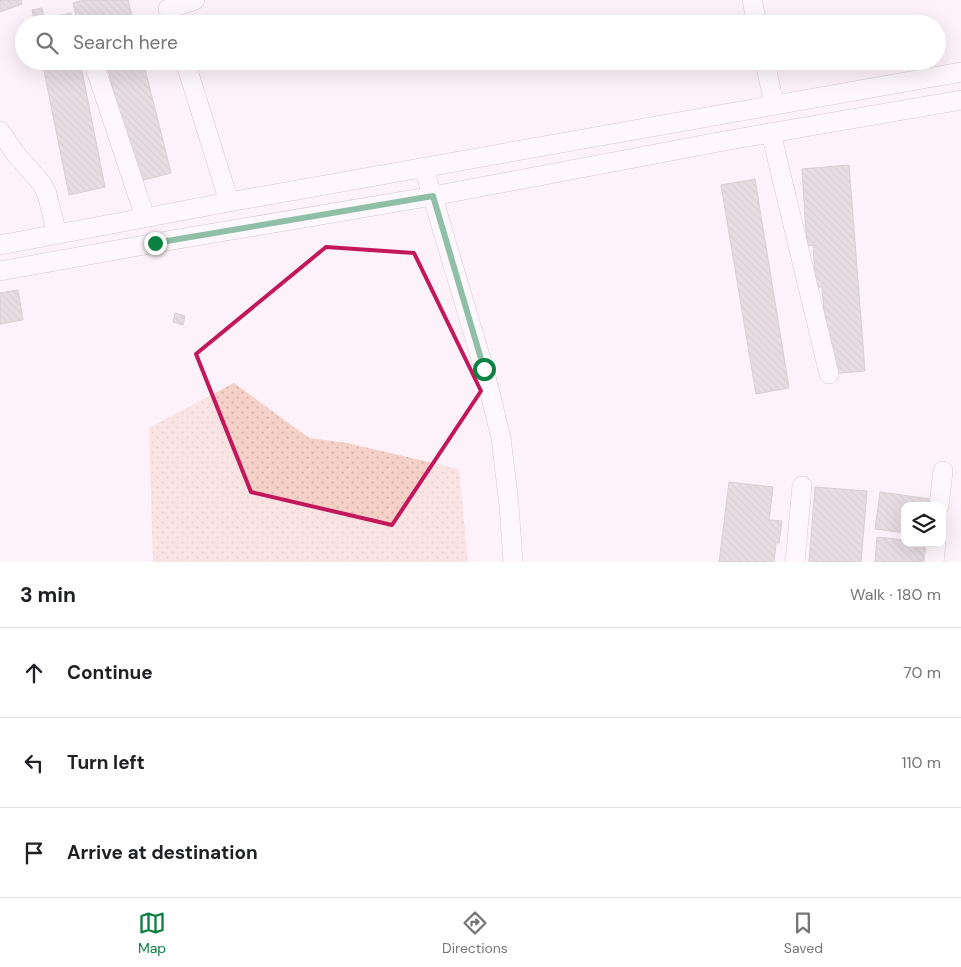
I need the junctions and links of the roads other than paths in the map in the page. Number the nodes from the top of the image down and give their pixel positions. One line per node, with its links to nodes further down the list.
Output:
1 (196, 0): 3 (street)
2 (752, 0): 4 (street)
3 (169, 11)
4 (755, 15)
5 (97, 70): 16 (street)
6 (188, 70): 15 (street)
7 (767, 70): 10 (street)
8 (961, 72): 10 (street)
9 (961, 100): 12 (street)
10 (774, 105): 13 (street)
11 (0, 131): 17 (street)
12 (771, 133): 14 (street); 20 (street)
13 (424, 168): 14 (street); 15 (street)
14 (433, 196): 19 (street); 25 (street)
15 (229, 202): 16 (street)
16 (145, 217): 17 (street)
17 (57, 234): 18 (street)
18 (0, 245)
19 (0, 272)
20 (829, 374)
21 (943, 470): 23 (street)
22 (802, 486): 26 (street)
23 (940, 502)
24 (936, 547): 27 (street)
25 (513, 562)
26 (795, 562)
27 (934, 562)

